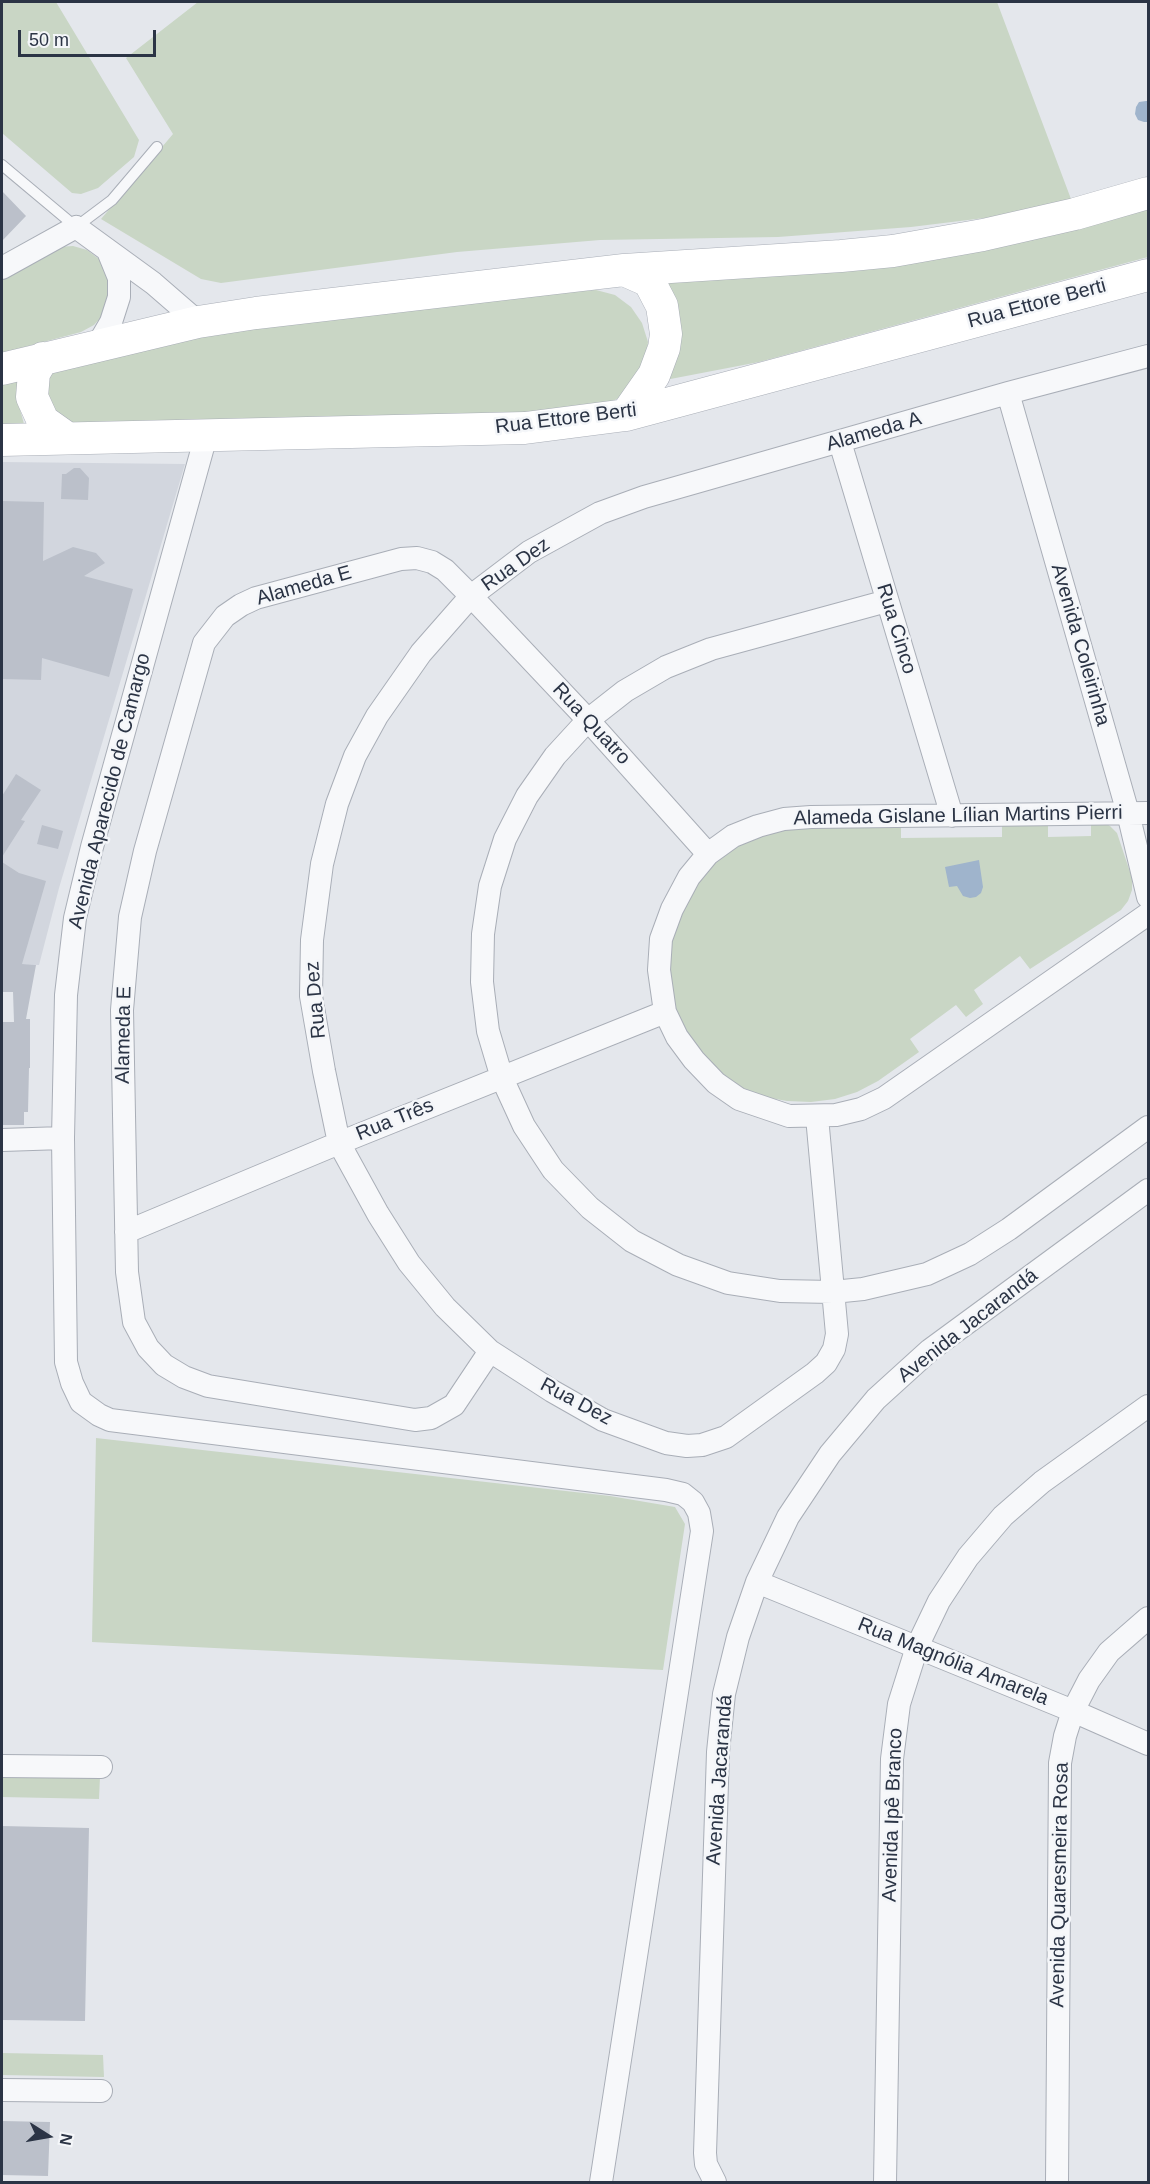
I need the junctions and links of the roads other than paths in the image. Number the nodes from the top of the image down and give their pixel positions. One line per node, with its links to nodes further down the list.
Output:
1 (157, 147): 4 (lane)
2 (2, 165): 4 (lane)
3 (1149, 193): 7 (street)
4 (76, 227): 5 (street); 6 (street)
5 (108, 250): 9 (street); 10 (street)
6 (2, 268)
7 (624, 270): 9 (street); 15 (street)
8 (1149, 275): 15 (street, Rua Ettore Berti)
9 (198, 322): 10 (street)
10 (97, 346): 12 (street)
11 (1149, 356): 14 (street, Alameda A)
12 (43, 358): 13 (street); 17 (street)
13 (2, 369)
14 (1008, 393): 19 (street, Alameda A); 24 (street, Avenida Coleirinha)
15 (626, 415): 16 (street, Rua Ettore Berti)
16 (206, 436): 17 (street, Rua Ettore Berti); 33 (street, Avenida Aparecido de Camargo)
17 (67, 438): 18 (street, Rua Ettore Berti)
18 (2, 440)
19 (840, 442): 20 (street, Alameda A); 22 (street, Rua Cinco)
20 (600, 513): 21 (street, Rua Dez)
21 (471, 596): 23 (street, Rua Quatro); 35 (street, Rua Dez); 37 (street, Alameda E)
22 (887, 601): 23 (street); 25 (street, Rua Cinco)
23 (588, 720): 26 (street, Rua Quatro); 30 (street)
24 (1138, 813): 25 (street, Alameda Gislane Lílian Martins Pierri); 27 (street, Avenida Coleirinha)
25 (952, 816): 26 (street, Alameda Gislane Lílian Martins Pierri)
26 (708, 854): 29 (street, Alameda Gislane Lílian Martins Pierri)
27 (1149, 897)
28 (1149, 914): 31 (street, Alameda Gislane Lílian Martins Pierri)
29 (665, 1012): 30 (street, Rua Três); 31 (street, Alameda Gislane Lílian Martins Pierri)
30 (501, 1077): 35 (street, Rua Três); 38 (street)
31 (817, 1117): 38 (street, Rua Dez)
32 (1149, 1127): 38 (street)
33 (63, 1138): 34 (street); 50 (street, Avenida Aparecido de Camargo)
34 (2, 1140)
35 (339, 1143): 37 (street, Rua Três); 39 (street, Rua Dez)
36 (1149, 1190): 41 (street, Avenida Jacarandá)
37 (126, 1232): 39 (street, Alameda E)
38 (833, 1292): 39 (street, Rua Dez)
39 (490, 1351)
40 (1149, 1406): 43 (street, Avenida Ipê Branco)
41 (757, 1582): 43 (street, Rua Magnólia Amarela); 51 (street, Avenida Jacarandá)
42 (1149, 1618): 44 (street, Avenida Quaresmeira Rosa)
43 (917, 1647): 44 (street, Rua Magnólia Amarela); 52 (street, Avenida Ipê Branco)
44 (1073, 1711): 45 (street, Rua Magnólia Amarela); 53 (street, Avenida Quaresmeira Rosa)
45 (1149, 1744)
46 (2, 1766): 47 (street)
47 (101, 1767)
48 (2, 2090): 49 (street)
49 (101, 2091)
50 (601, 2182)
51 (715, 2182)
52 (885, 2182)
53 (1057, 2182)

